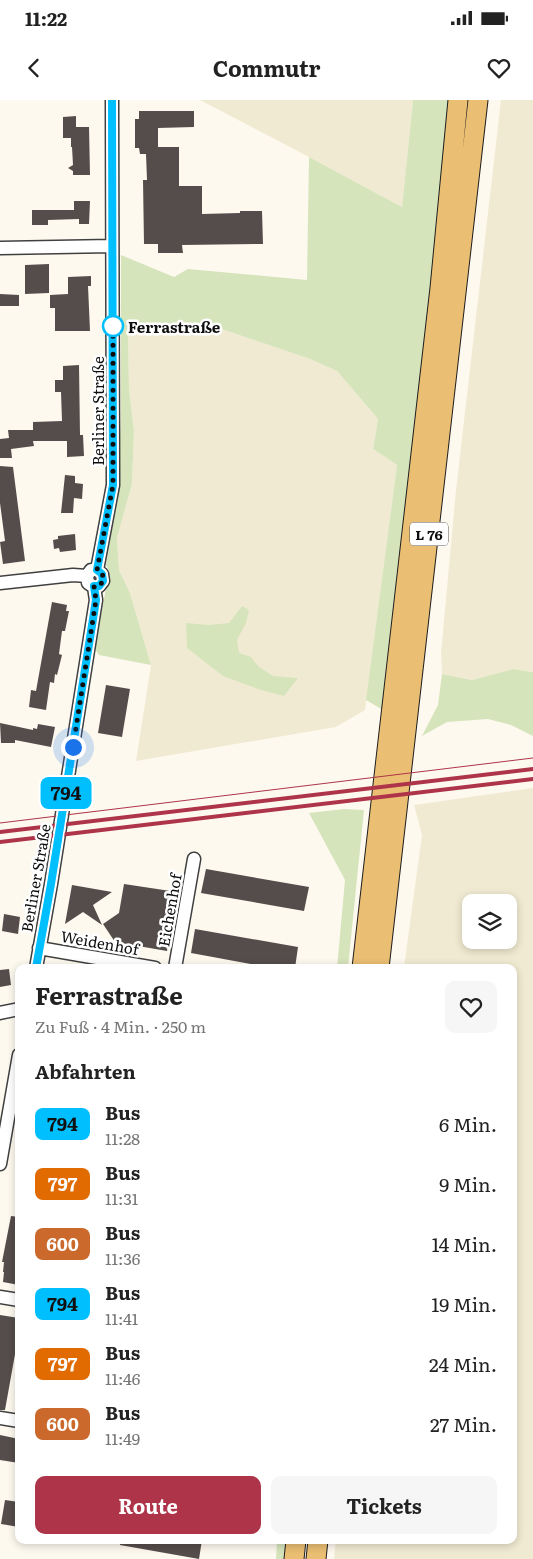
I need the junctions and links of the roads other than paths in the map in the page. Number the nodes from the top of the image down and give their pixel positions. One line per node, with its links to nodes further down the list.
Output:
1 (112, 100): 4 (street, Berliner Straße)
2 (458, 100): 13 (main road, L 76)
3 (478, 100): 14 (main road, L 76)
4 (112, 246): 5 (street); 6 (street, Berliner Straße)
5 (0, 248)
6 (92, 577): 7 (street); 9 (street, Berliner Straße)
7 (0, 583)
8 (194, 859): 12 (street, Eichenhof)
9 (40, 948): 10 (street, Berliner Straße); 11 (street, Weidenhof)
10 (37, 964)
11 (132, 964)
12 (176, 964)
13 (362, 964)
14 (379, 964)
15 (15, 1010): 16 (street)
16 (0, 1012)
17 (15, 1098): 18 (street)
18 (13, 1120): 19 (street)
19 (0, 1164)
20 (0, 1297): 21 (street)
21 (15, 1299)
22 (0, 1418): 23 (street)
23 (15, 1420)
24 (296, 1544): 26 (main road)
25 (318, 1544): 27 (main road)
26 (294, 1559)
27 (316, 1559)

